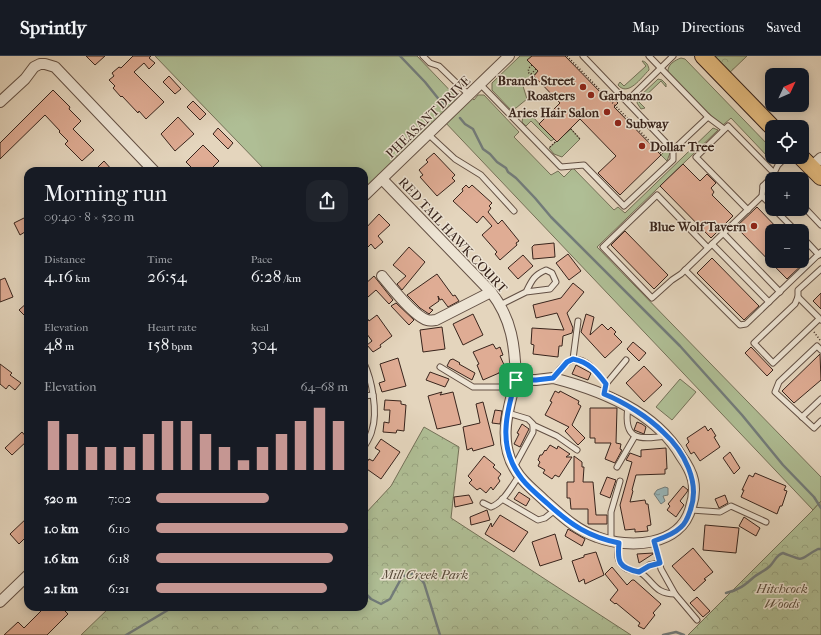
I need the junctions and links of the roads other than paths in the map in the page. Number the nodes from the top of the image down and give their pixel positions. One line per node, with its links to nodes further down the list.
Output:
1 (423, 56): 9 (lane)
2 (509, 56): 8 (street, PHEASANT DRIVE)
3 (583, 56): 11 (lane)
4 (649, 56): 7 (lane)
5 (673, 56): 7 (lane)
6 (703, 56): 13 (main road)
7 (661, 68): 11 (lane); 12 (lane)
8 (480, 84): 9 (street, PHEASANT DRIVE); 16 (lane)
9 (469, 95): 15 (street, PHEASANT DRIVE)
10 (0, 102): 17 (street)
11 (627, 102): 16 (lane)
12 (708, 117): 14 (lane); 16 (lane)
13 (765, 120)
14 (724, 130): 18 (lane); 24 (lane)
15 (428, 134): 19 (street, PHEASANT DRIVE); 25 (lane)
16 (673, 150)
17 (150, 167)
18 (773, 172)
19 (382, 179): 21 (street, PHEASANT DRIVE); 37 (street, RED TAIL HAWK COURT)
20 (763, 186): 22 (lane)
21 (368, 192)
22 (762, 196): 23 (lane); 24 (lane)
23 (765, 199)
24 (748, 210): 30 (lane)
25 (514, 211)
26 (809, 212): 29 (lane)
27 (781, 216): 28 (lane)
28 (789, 224)
29 (821, 225)
30 (723, 233): 32 (lane); 39 (lane)
31 (809, 244): 33 (lane)
32 (710, 246): 35 (lane); 35 (lane); 41 (lane)
33 (820, 254): 39 (lane)
34 (821, 269): 40 (lane)
35 (686, 270): 41 (lane)
36 (382, 276): 37 (street)
37 (491, 292): 42 (street, RED TAIL HAWK COURT)
38 (526, 292): 38 (lane); 42 (lane)
39 (780, 292): 41 (lane)
40 (798, 297): 43 (lane); 43 (lane)
41 (769, 302)
42 (500, 305): 51 (street, RED TAIL HAWK COURT)
43 (820, 319)
44 (578, 321): 46 (lane)
45 (821, 350): 58 (lane)
46 (573, 359): 50 (lane); 52 (lane)
47 (626, 360): 52 (lane)
48 (440, 367): 51 (lane)
49 (368, 377): 53 (lane)
50 (553, 378): 51 (street); 52 (street)
51 (515, 384): 57 (street, RED TAIL HAWK COURT)
52 (605, 389): 56 (street)
53 (373, 395): 54 (lane); 63 (lane)
54 (368, 396)
55 (821, 399): 58 (lane)
56 (628, 407): 61 (lane); 62 (street)
57 (507, 412): 60 (lane); 66 (street, RED TAIL HAWK COURT)
58 (802, 417): 59 (lane)
59 (821, 421)
60 (533, 425): 64 (lane); 66 (lane)
61 (635, 436): 62 (lane); 65 (lane)
62 (667, 436): 71 (street)
63 (368, 439)
64 (577, 450)
65 (617, 467)
66 (517, 471): 68 (lane); 70 (street)
67 (620, 481): 74 (lane)
68 (502, 499): 69 (lane); 70 (lane)
69 (483, 503)
70 (555, 510): 74 (street)
71 (691, 510): 72 (lane); 73 (street)
72 (766, 522)
73 (654, 541): 74 (street); 75 (lane)
74 (615, 542): 76 (lane)
75 (660, 563): 76 (lane); 78 (lane)
76 (639, 572): 78 (lane)
77 (24, 579): 79 (street)
78 (675, 594): 80 (lane)
79 (0, 602)
80 (697, 620)

